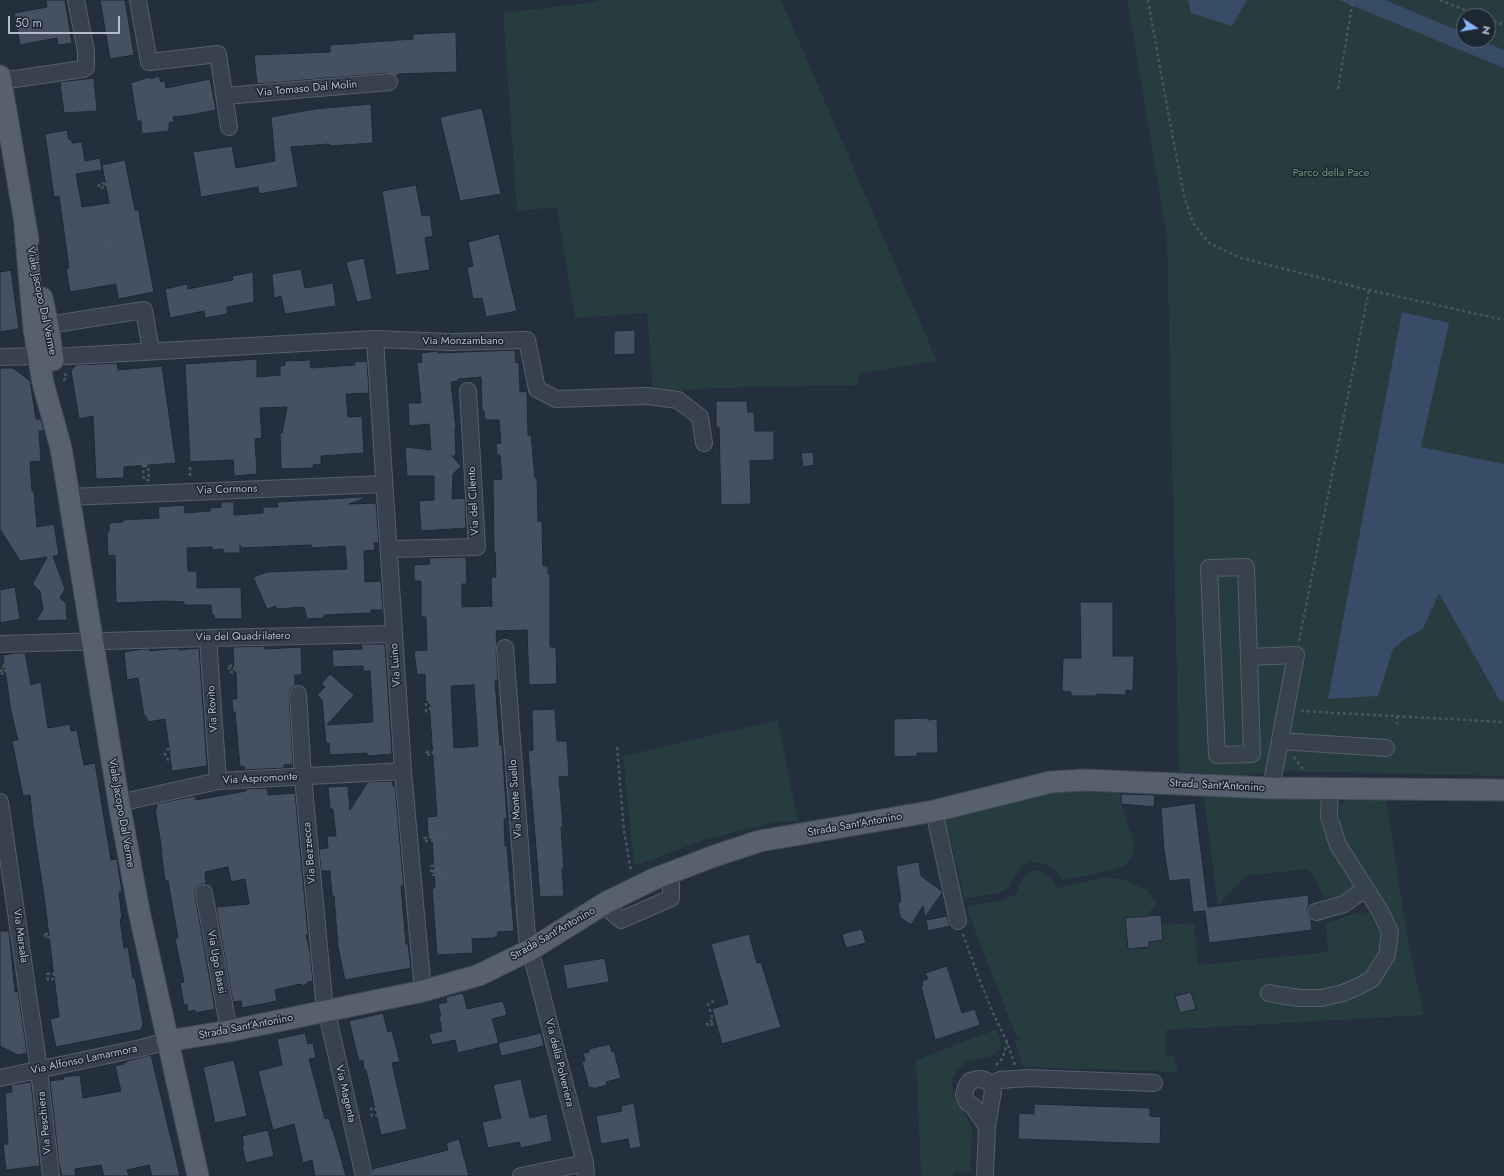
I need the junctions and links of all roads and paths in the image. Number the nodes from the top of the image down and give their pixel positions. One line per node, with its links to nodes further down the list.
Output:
1 (76, 0): 7 (street)
2 (138, 0): 10 (street)
3 (1148, 0): 13 (path)
4 (1353, 0): 9 (path)
5 (1440, 0): 6 (path)
6 (1460, 8)
7 (0, 79): 12 (main road, Viale Jacopo Dal Verme)
8 (389, 82): 10 (street, Via Tomaso Dal Molin)
9 (1338, 89)
10 (225, 96): 11 (street)
11 (230, 128)
12 (25, 227): 15 (main road, Viale Jacopo Dal Verme); 18 (main road, Viale Jacopo Dal Verme)
13 (1369, 290): 14 (path); 33 (path)
14 (1504, 320)
15 (48, 325): 17 (street); 18 (main road, Viale Jacopo Dal Verme)
16 (375, 339): 17 (street, Via Monzambano); 21 (street, Via Monzambano); 25 (street, Via Luino)
17 (151, 351): 18 (street, Via Monzambano)
18 (46, 356): 19 (street, Via Monzambano); 26 (main road, Viale Jacopo Dal Verme)
19 (0, 357)
20 (468, 391): 27 (street, Via del Cilento)
21 (704, 443)
22 (190, 466): 24 (path)
23 (144, 480): 23 (path)
24 (190, 483)
25 (384, 484): 26 (street, Via Cormons); 27 (street, Via Luino)
26 (69, 497): 30 (main road, Viale Jacopo Dal Verme)
27 (389, 549): 28 (street, Via Luino)
28 (394, 634): 29 (street, Via del Quadrilatero); 45 (street, Via Luino)
29 (208, 638): 30 (street, Via del Quadrilatero); 47 (street, Via Rovito)
30 (93, 642): 31 (street, Via del Quadrilatero); 52 (main road, Viale Jacopo Dal Verme)
31 (0, 644)
32 (505, 648): 61 (street, Via Monte Suello)
33 (1296, 656): 34 (street); 40 (street)
34 (1249, 657): 34 (street)
35 (298, 694): 46 (street, Via Bezzecca)
36 (1297, 711): 37 (path)
37 (1397, 716): 38 (path); 39 (path)
38 (1504, 722)
39 (1397, 724)
40 (1280, 741): 43 (street); 48 (street)
41 (617, 747): 56 (path)
42 (168, 748): 44 (path)
43 (1386, 748)
44 (170, 761)
45 (403, 771): 46 (street, Via Aspromonte); 62 (street, Via Luino)
46 (303, 777): 47 (street, Via Aspromonte); 65 (street, Via Bezzecca)
47 (218, 781): 52 (street, Via Aspromonte)
48 (1271, 788): 49 (main road, Strada Sant'Antonino); 53 (main road, Strada Sant'Antonino)
49 (1330, 789): 50 (main road, Strada Sant'Antonino); 57 (street)
50 (1504, 790)
51 (0, 802): 69 (street, Via Marsala)
52 (119, 803): 68 (main road, Viale Jacopo Dal Verme)
53 (934, 811): 60 (street); 61 (main road, Strada Sant'Antonino)
54 (424, 838): 54 (path)
55 (433, 866): 55 (path)
56 (630, 868)
57 (1365, 889): 59 (street); 63 (street)
58 (204, 893): 67 (street, Via Ugo Bassi)
59 (1316, 912)
60 (958, 921): 71 (path)
61 (530, 950): 62 (main road, Strada Sant'Antonino); 75 (street, Via della Polveriera)
62 (423, 990): 65 (main road, Strada Sant'Antonino)
63 (1269, 992)
64 (714, 1001): 66 (path)
65 (326, 1011): 67 (main road, Strada Sant'Antonino); 78 (street, Via Magenta)
66 (715, 1023)
67 (229, 1031): 68 (main road, Strada Sant'Antonino)
68 (167, 1041): 69 (street, Via Alfonso Lamarmora); 77 (main road, Viale Jacopo Dal Verme)
69 (39, 1070): 70 (street, Via Alfonso Lamarmora); 76 (street, Via Peschiera)
70 (0, 1078)
71 (1019, 1079): 72 (street); 73 (street)
72 (1154, 1083)
73 (991, 1085): 74 (street); 74 (street)
74 (987, 1127): 80 (street)
75 (585, 1169): 79 (street)
76 (51, 1176)
77 (198, 1176)
78 (364, 1176)
79 (521, 1176)
80 (985, 1176)

